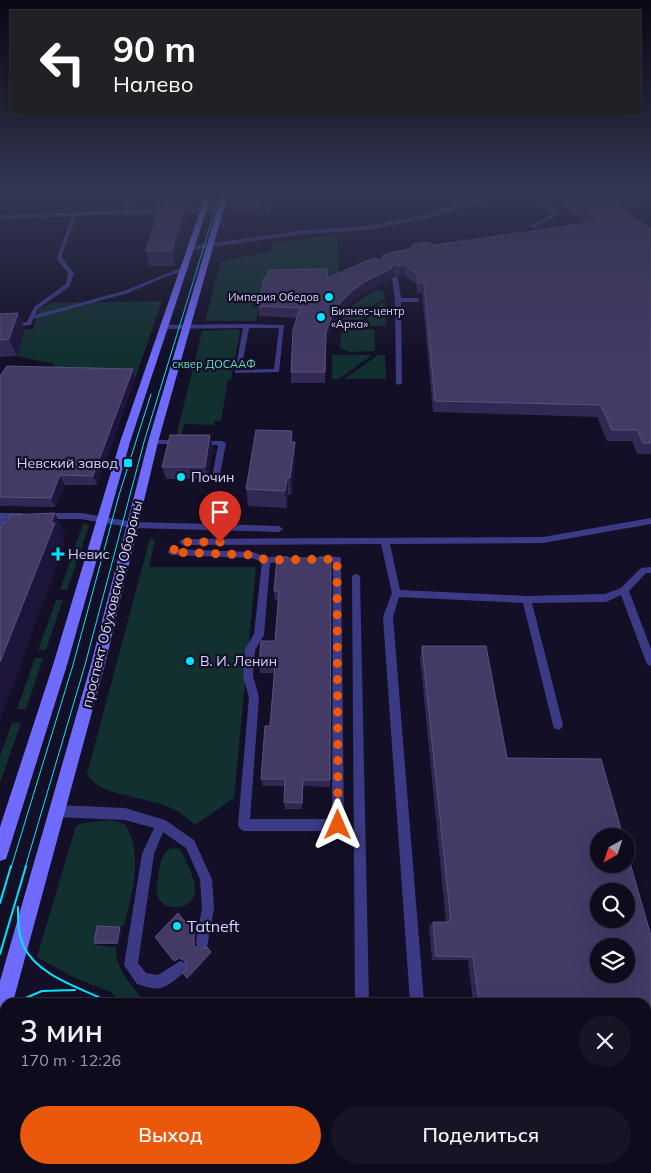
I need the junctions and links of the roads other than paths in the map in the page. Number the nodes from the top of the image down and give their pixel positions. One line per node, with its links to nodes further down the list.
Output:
1 (191, 248): 4 (main road)
2 (62, 249): 8 (lane)
3 (209, 249): 12 (main road, проспект Обуховской Обороны)
4 (184, 270): 8 (lane); 11 (main road)
5 (395, 278): 6 (lane)
6 (398, 300): 7 (lane); 13 (lane)
7 (417, 300)
8 (31, 318): 9 (lane)
9 (0, 326)
10 (246, 326): 10 (lane); 12 (lane)
11 (164, 327): 12 (lane); 21 (main road)
12 (186, 327): 15 (main road, проспект Обуховской Обороны)
13 (399, 383)
14 (230, 439): 18 (lane)
15 (153, 442): 16 (lane); 24 (main road, проспект Обуховской Обороны)
16 (185, 442)
17 (194, 443): 18 (lane)
18 (222, 443): 19 (lane)
19 (216, 478)
20 (2, 516): 21 (lane); 23 (lane)
21 (102, 520): 24 (lane); 41 (main road)
22 (651, 521): 27 (lane)
23 (0, 526)
24 (134, 526): 25 (lane); 39 (main road, проспект Обуховской Обороны)
25 (178, 527): 26 (lane); 28 (lane)
26 (279, 529)
27 (385, 541): 28 (lane); 35 (lane)
28 (183, 542): 31 (lane)
29 (293, 559): 31 (lane)
30 (311, 559): 31 (lane)
31 (266, 560)
32 (651, 570): 34 (lane)
33 (356, 577): 45 (lane)
34 (624, 590): 36 (lane); 37 (lane)
35 (396, 593): 36 (lane); 46 (lane)
36 (527, 600): 38 (lane)
37 (651, 662)
38 (558, 726)
39 (57, 811): 40 (lane); 44 (main road, проспект Обуховской Обороны)
40 (161, 824): 42 (lane); 43 (lane)
41 (0, 853)
42 (202, 942)
43 (180, 968)
44 (5, 998)
45 (362, 998)
46 (417, 998)

